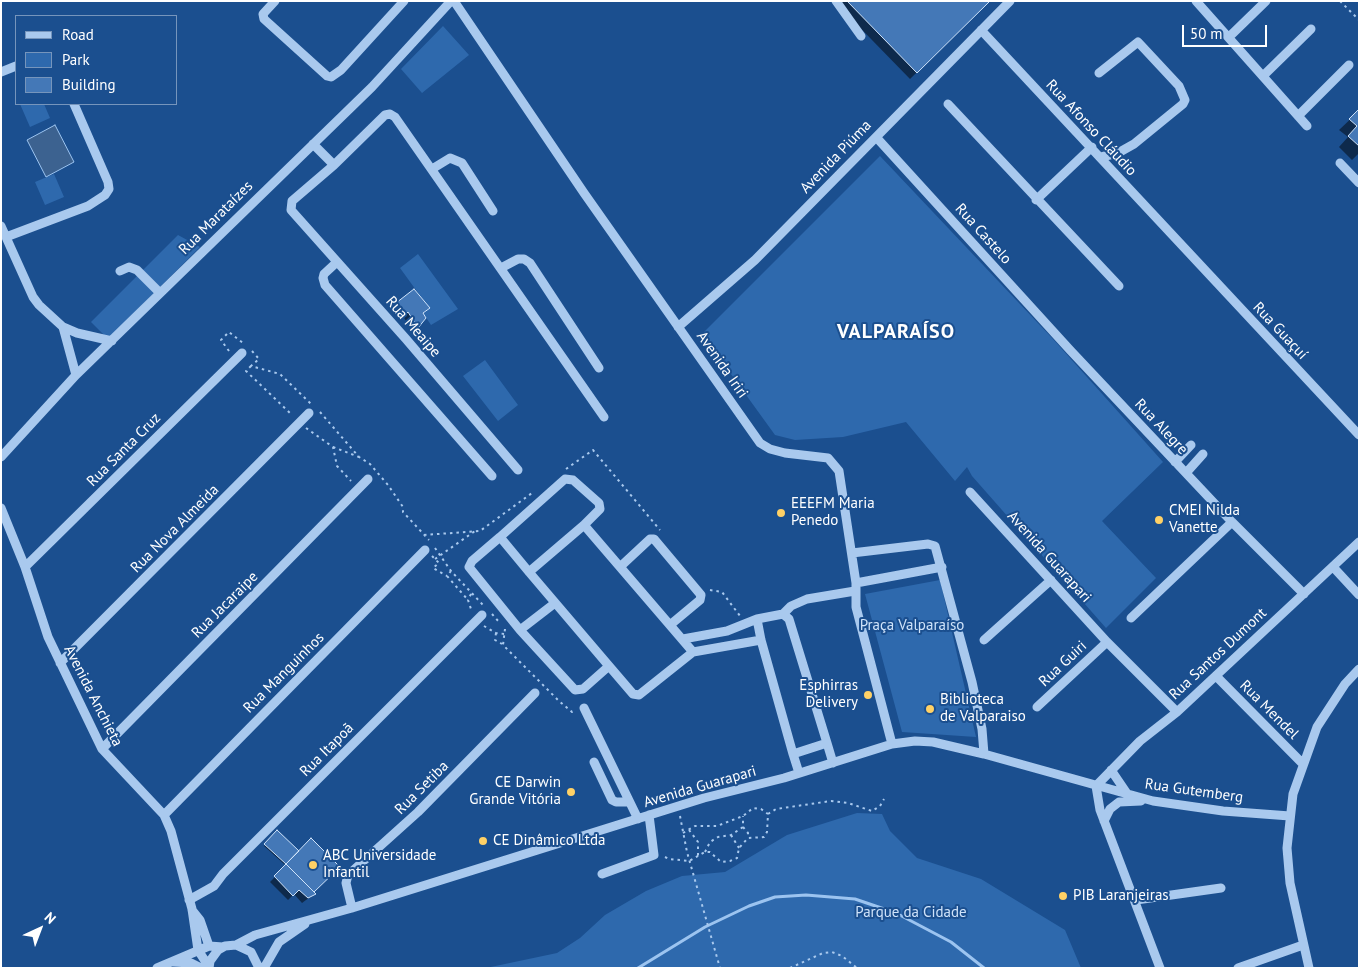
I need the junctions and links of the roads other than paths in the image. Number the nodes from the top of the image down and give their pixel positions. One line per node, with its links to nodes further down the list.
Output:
1 (274, 1): 2 (street)
2 (404, 1)
3 (453, 1): 22 (street, Rua Marataízes); 40 (street, Avenida Iriri)
4 (836, 1): 10 (street)
5 (1010, 1): 9 (street, Avenida Piúma)
6 (1196, 1): 11 (street)
7 (1266, 1): 11 (street)
8 (1311, 29): 16 (street)
9 (980, 30): 21 (street, Avenida Piúma); 23 (street, Rua Afonso Cláudio)
10 (861, 36)
11 (1229, 37): 16 (street)
12 (1349, 65): 19 (street)
13 (15, 66): 14 (street)
14 (1, 72)
15 (1099, 73): 24 (street)
16 (1264, 75): 19 (street)
17 (948, 104): 29 (street)
18 (74, 105): 32 (street)
19 (1298, 116): 20 (street)
20 (1307, 126)
21 (876, 137): 40 (street, Avenida Piúma); 42 (street, Rua Castelo)
22 (313, 144): 26 (street); 38 (street, Rua Marataízes)
23 (1092, 147): 24 (street, Rua Afonso Cláudio); 29 (street)
24 (1101, 157): 33 (street, Rua Afonso Cláudio)
25 (1340, 162): 28 (street)
26 (334, 165): 27 (street); 34 (street, Rua Meaipe)
27 (432, 169): 30 (street); 35 (street)
28 (1359, 183)
29 (1036, 200): 37 (street)
30 (493, 211)
31 (1, 226): 32 (street)
32 (6, 237): 39 (street)
33 (1180, 246): 48 (street, Rua Guaçuí)
34 (337, 262): 53 (street, Rua Meaipe); 55 (street)
35 (501, 268): 44 (street); 47 (street)
36 (120, 271): 38 (street)
37 (1119, 286)
38 (160, 293): 41 (street, Rua Marataízes)
39 (63, 327): 41 (street); 45 (street)
40 (678, 327): 64 (street, Avenida Iriri)
41 (112, 341): 45 (street, Rua Marataízes)
42 (1070, 350): 52 (street, Rua Alegre)
43 (239, 355): 66 (street, Rua Santa Cruz)
44 (599, 368)
45 (76, 375): 50 (street, Rua Marataízes)
46 (309, 413): 86 (street, Rua Nova Almeida)
47 (604, 417)
48 (1359, 435)
49 (1191, 445): 52 (street)
50 (2, 454)
51 (1202, 454): 54 (street)
52 (1175, 462): 54 (street, Rua Alegre)
53 (518, 470)
54 (1186, 473): 59 (street, Rua Alegre)
55 (492, 476)
56 (368, 480): 96 (street, Rua Jacaraipe)
57 (970, 492): 70 (street, Avenida Guarapari)
58 (2, 512): 66 (street, Avenida Anchieta)
59 (1232, 522): 72 (street, Rua Alegre); 77 (street)
60 (584, 525): 61 (street); 65 (street); 69 (street)
61 (500, 537): 69 (street); 80 (street)
62 (1359, 542): 68 (street, Rua Santos Dumont)
63 (425, 550): 108 (street, Rua Manguinhos)
64 (852, 554): 67 (street); 71 (street, Avenida Iriri)
65 (621, 566): 79 (street); 79 (street)
66 (25, 567): 86 (street, Avenida Anchieta)
67 (942, 567): 71 (street); 98 (street)
68 (1334, 568): 72 (street, Rua Santos Dumont); 73 (street)
69 (529, 572): 74 (street)
70 (1051, 580): 83 (street); 84 (street, Avenida Guarapari)
71 (856, 587): 76 (street); 95 (street, Avenida Iriri)
72 (1304, 594): 89 (street, Rua Santos Dumont)
73 (1359, 595)
74 (555, 603): 80 (street); 87 (street)
75 (485, 611): 115 (street, Rua Itapoã)
76 (783, 614): 78 (street); 94 (street)
77 (1131, 618)
78 (757, 619): 81 (street); 82 (street)
79 (670, 625): 81 (street)
80 (520, 630): 87 (street)
81 (683, 639): 85 (street)
82 (761, 640): 85 (street); 97 (street)
83 (984, 640)
84 (1107, 642): 91 (street, Rua Guiri); 93 (street, Avenida Guarapari)
85 (693, 652): 87 (street)
86 (60, 663): 96 (street, Avenida Anchieta)
87 (609, 666)
88 (1359, 669): 101 (street)
89 (1216, 676): 93 (street, Rua Santos Dumont); 101 (street, Rua Mendel)
90 (535, 693): 117 (street, Rua Setiba)
91 (1037, 707)
92 (584, 708): 107 (street)
93 (1176, 712): 102 (street, Rua Santos Dumont)
94 (827, 743): 97 (street); 100 (street)
95 (892, 744): 98 (street, Avenida Guarapari); 100 (street, Avenida Guarapari)
96 (102, 749): 108 (street, Avenida Anchieta)
97 (793, 754): 103 (street)
98 (984, 754): 104 (street, Avenida Guarapari)
99 (594, 762): 107 (street)
100 (833, 763): 103 (street, Avenida Guarapari)
101 (1302, 763): 110 (street)
102 (1111, 770): 104 (street, Rua Santos Dumont); 105 (street)
103 (799, 773): 109 (street, Avenida Guarapari)
104 (1096, 786): 105 (street, Rua Gutemberg); 112 (street)
105 (1128, 795): 106 (street, Rua Gutemberg)
106 (1146, 800): 110 (street, Rua Gutemberg); 112 (street)
107 (629, 802): 111 (street)
108 (164, 815): 115 (street, Avenida Anchieta)
109 (649, 815): 111 (street, Avenida Guarapari); 113 (street)
110 (1290, 816): 121 (street)
111 (638, 819): 117 (street, Avenida Guarapari)
112 (1104, 821): 116 (street)
113 (602, 874)
114 (1221, 888): 116 (street)
115 (188, 900): 118 (street, Avenida Anchieta)
116 (1136, 900): 130 (street)
117 (352, 908): 119 (street, Avenida Guarapari)
118 (192, 909): 122 (street, Avenida Anchieta); 124 (street, Avenida Anchieta)
119 (314, 919): 120 (street, Avenida Guarapari); 129 (street, Avenida Guarapari)
120 (236, 945): 123 (street, Avenida Guarapari); 128 (street)
121 (1303, 945): 131 (street); 132 (street)
122 (208, 946): 123 (street); 124 (street)
123 (223, 947): 127 (street)
124 (198, 950): 125 (street); 127 (street, Avenida Anchieta)
125 (173, 962): 126 (street); 127 (street)
126 (157, 968)
127 (206, 968)
128 (258, 968)
129 (264, 968)
130 (1160, 968)
131 (1238, 968)
132 (1309, 968)

